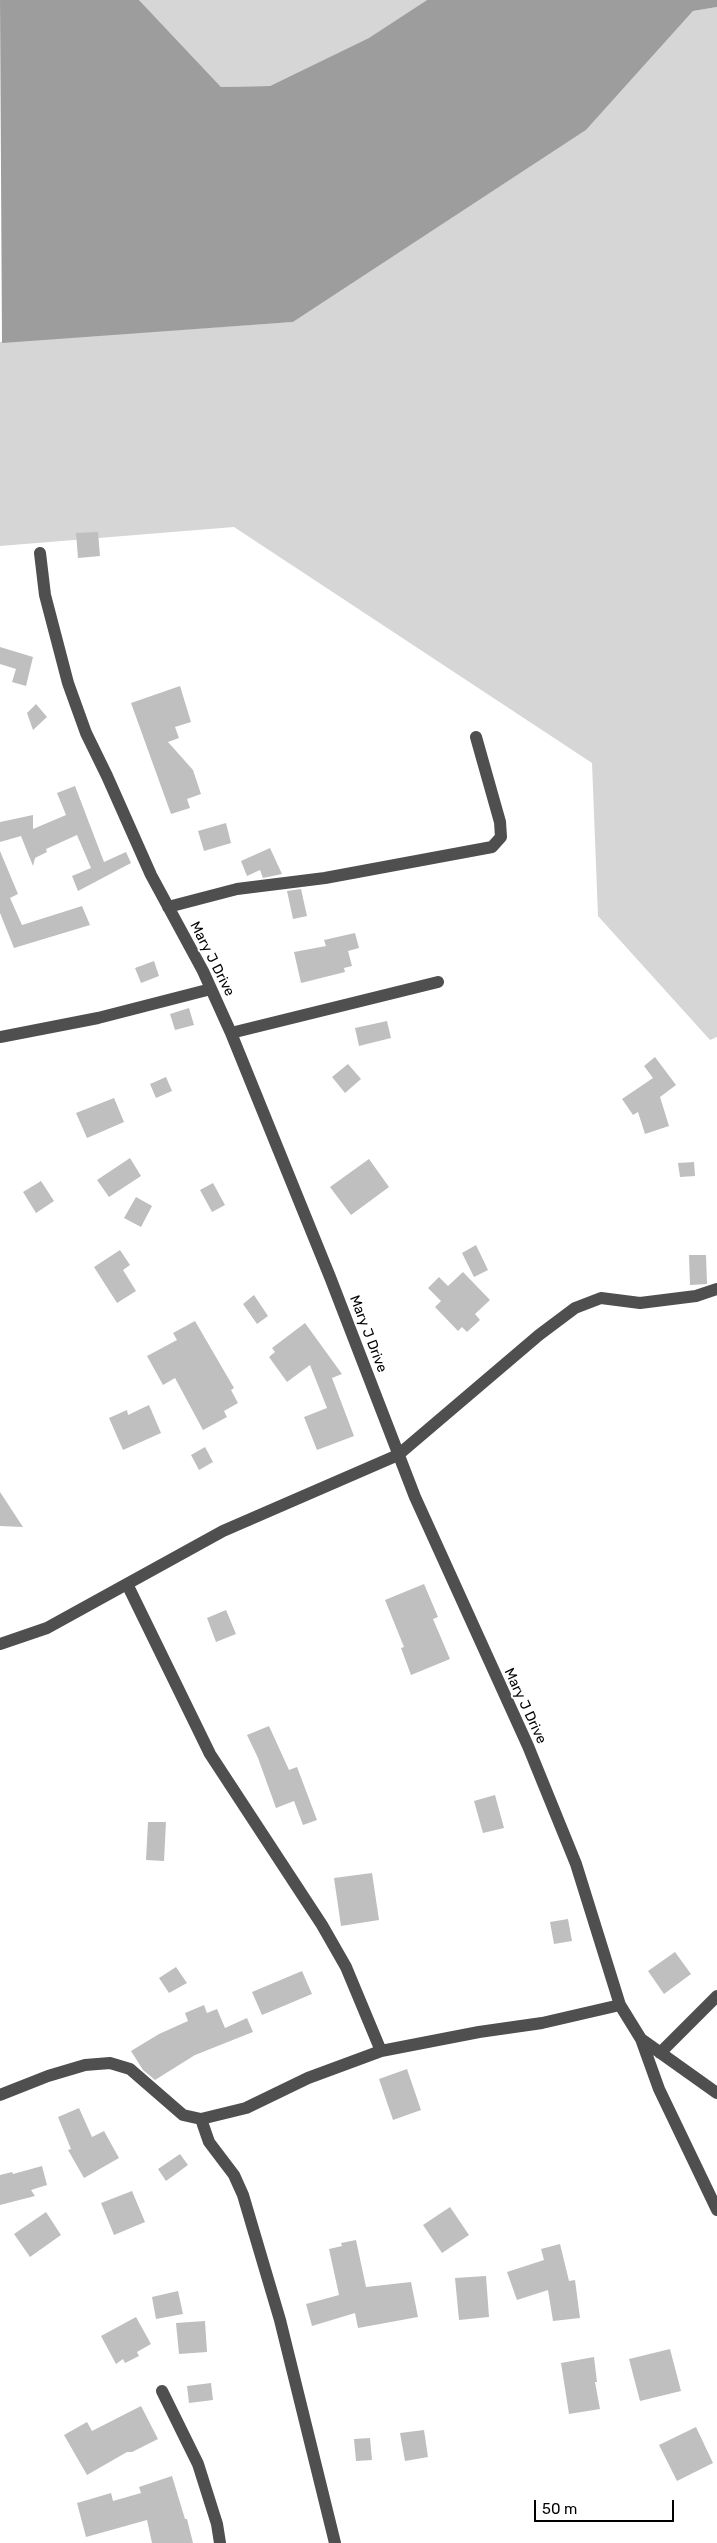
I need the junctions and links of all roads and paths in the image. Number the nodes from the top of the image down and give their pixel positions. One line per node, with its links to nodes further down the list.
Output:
1 (40, 553): 3 (street, Mary J Drive)
2 (476, 737): 3 (street)
3 (168, 907): 5 (street, Mary J Drive)
4 (438, 982): 6 (street)
5 (211, 989): 6 (street, Mary J Drive); 7 (street)
6 (231, 1033): 9 (street, Mary J Drive)
7 (0, 1037)
8 (717, 1289): 9 (street)
9 (398, 1455): 10 (street); 13 (street, Mary J Drive)
10 (127, 1584): 11 (street); 15 (street)
11 (0, 1644)
12 (717, 1996): 16 (street)
13 (620, 2005): 14 (street, Mary J Drive); 15 (street)
14 (641, 2040): 16 (street, Mary J Drive); 20 (street)
15 (381, 2051): 19 (street)
16 (660, 2053): 17 (street, Mary J Drive)
17 (717, 2092)
18 (0, 2095): 19 (street)
19 (201, 2119): 23 (street)
20 (717, 2210)
21 (162, 2391): 22 (street)
22 (220, 2543)
23 (335, 2543)

